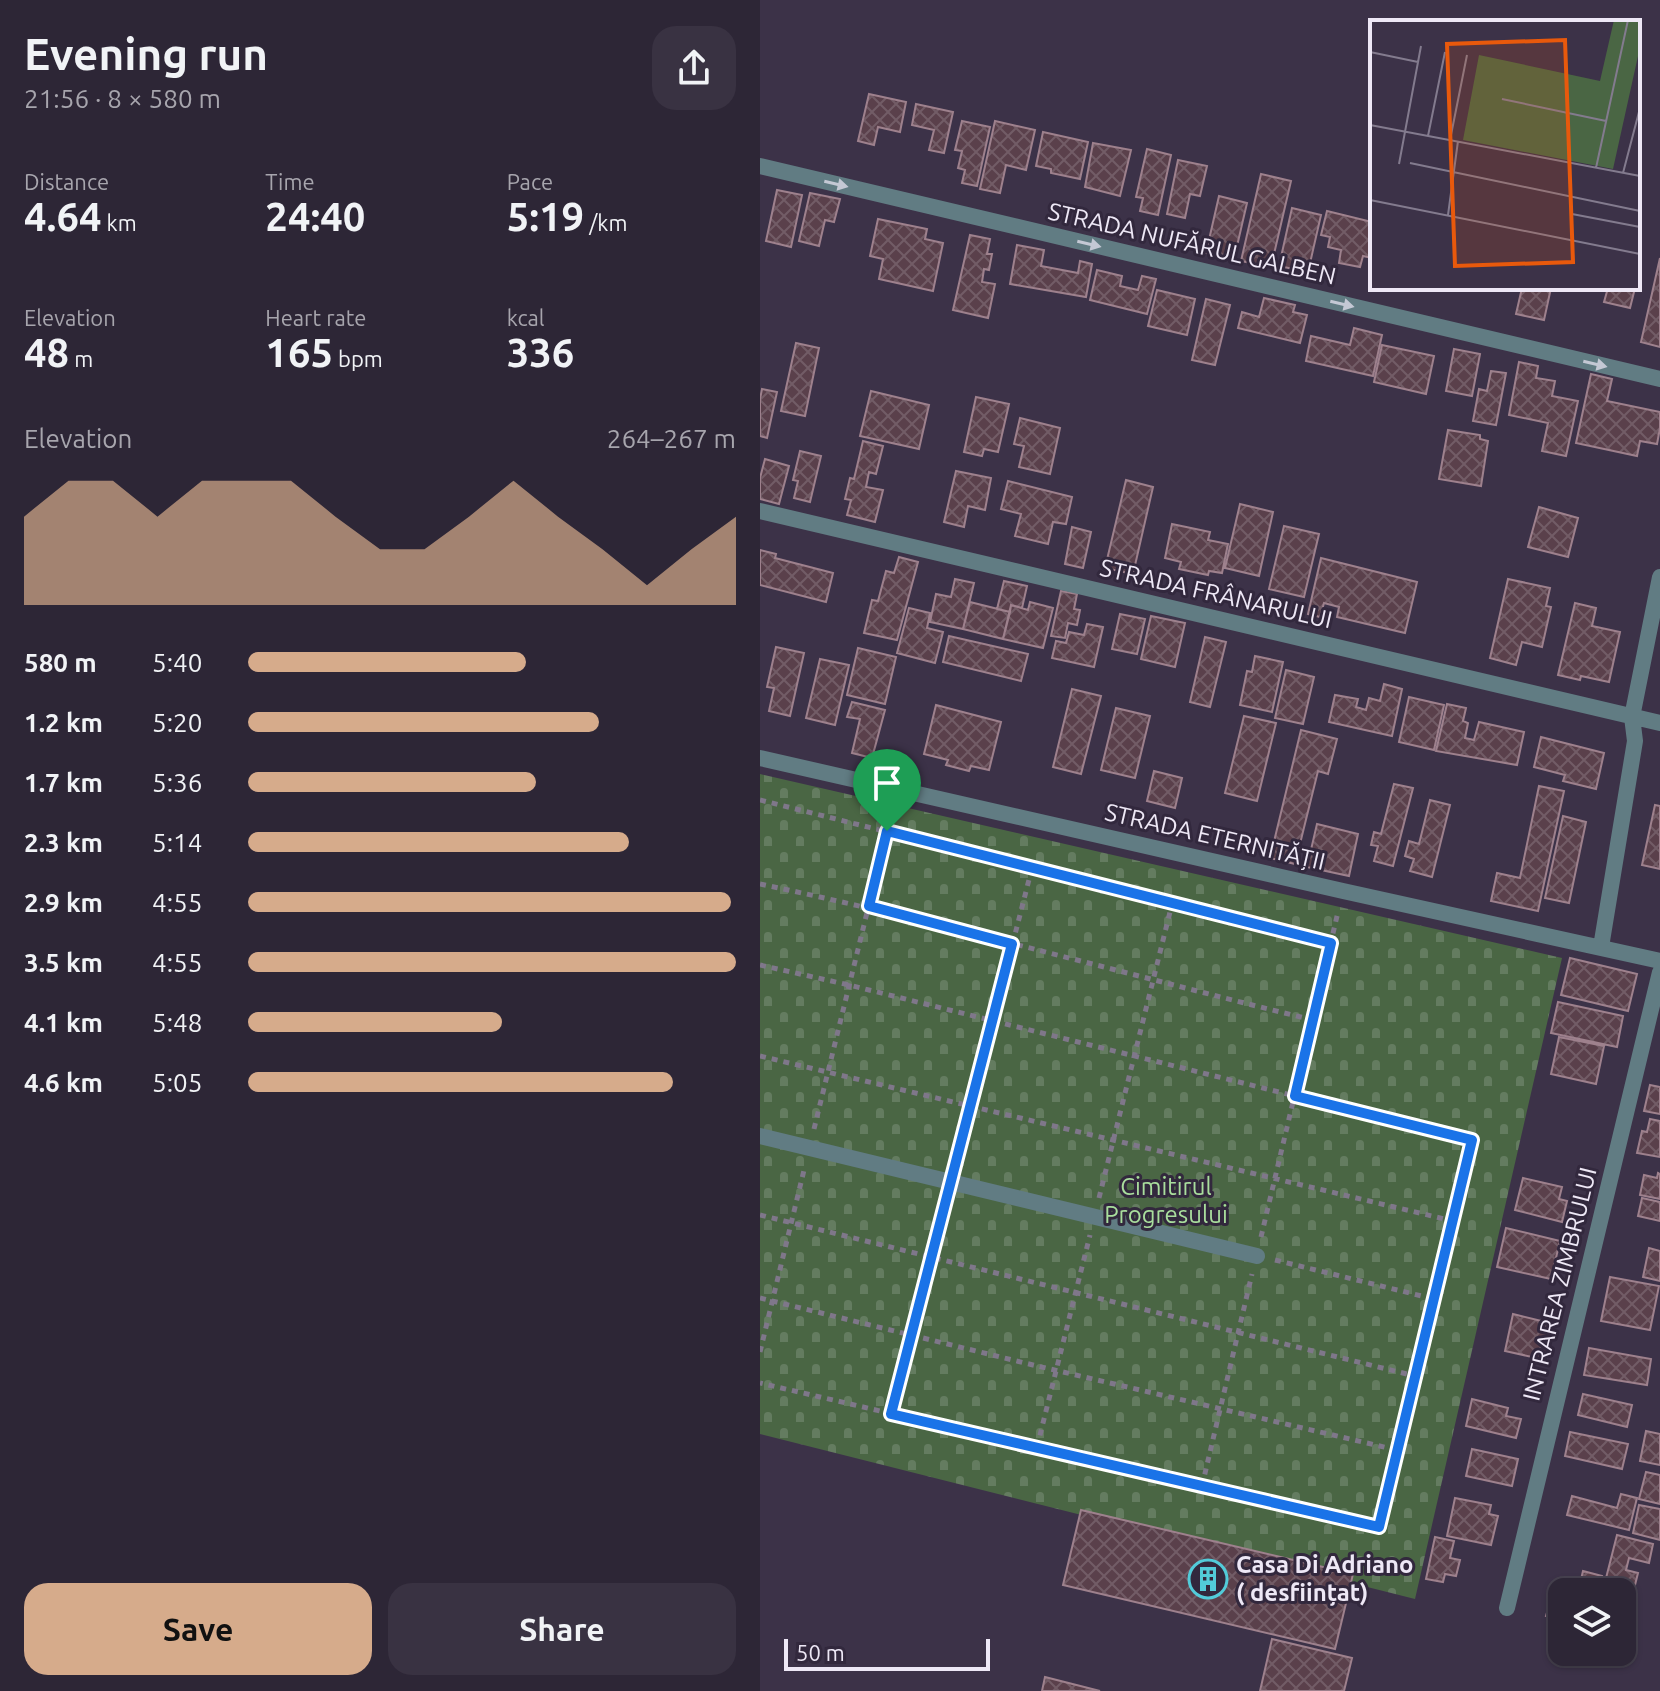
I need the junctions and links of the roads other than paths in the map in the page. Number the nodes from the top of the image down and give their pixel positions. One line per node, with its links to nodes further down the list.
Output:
1 (760, 166): 2 (street, STRADA NUFĂRUL GALBEN, one-way to 2)
2 (1660, 379)
3 (760, 511): 5 (street, STRADA FRÂNARULUI)
4 (1660, 577): 5 (street)
5 (1632, 717): 6 (street, STRADA FRÂNARULUI); 8 (street)
6 (1660, 723)
7 (760, 758): 8 (street, STRADA ETERNITĂȚII)
8 (1601, 947): 9 (street, STRADA ETERNITĂȚII)
9 (1660, 961)
10 (1660, 972): 13 (street, INTRAREA ZIMBRULUI)
11 (760, 1136): 12 (street)
12 (1257, 1256)
13 (1507, 1608)

